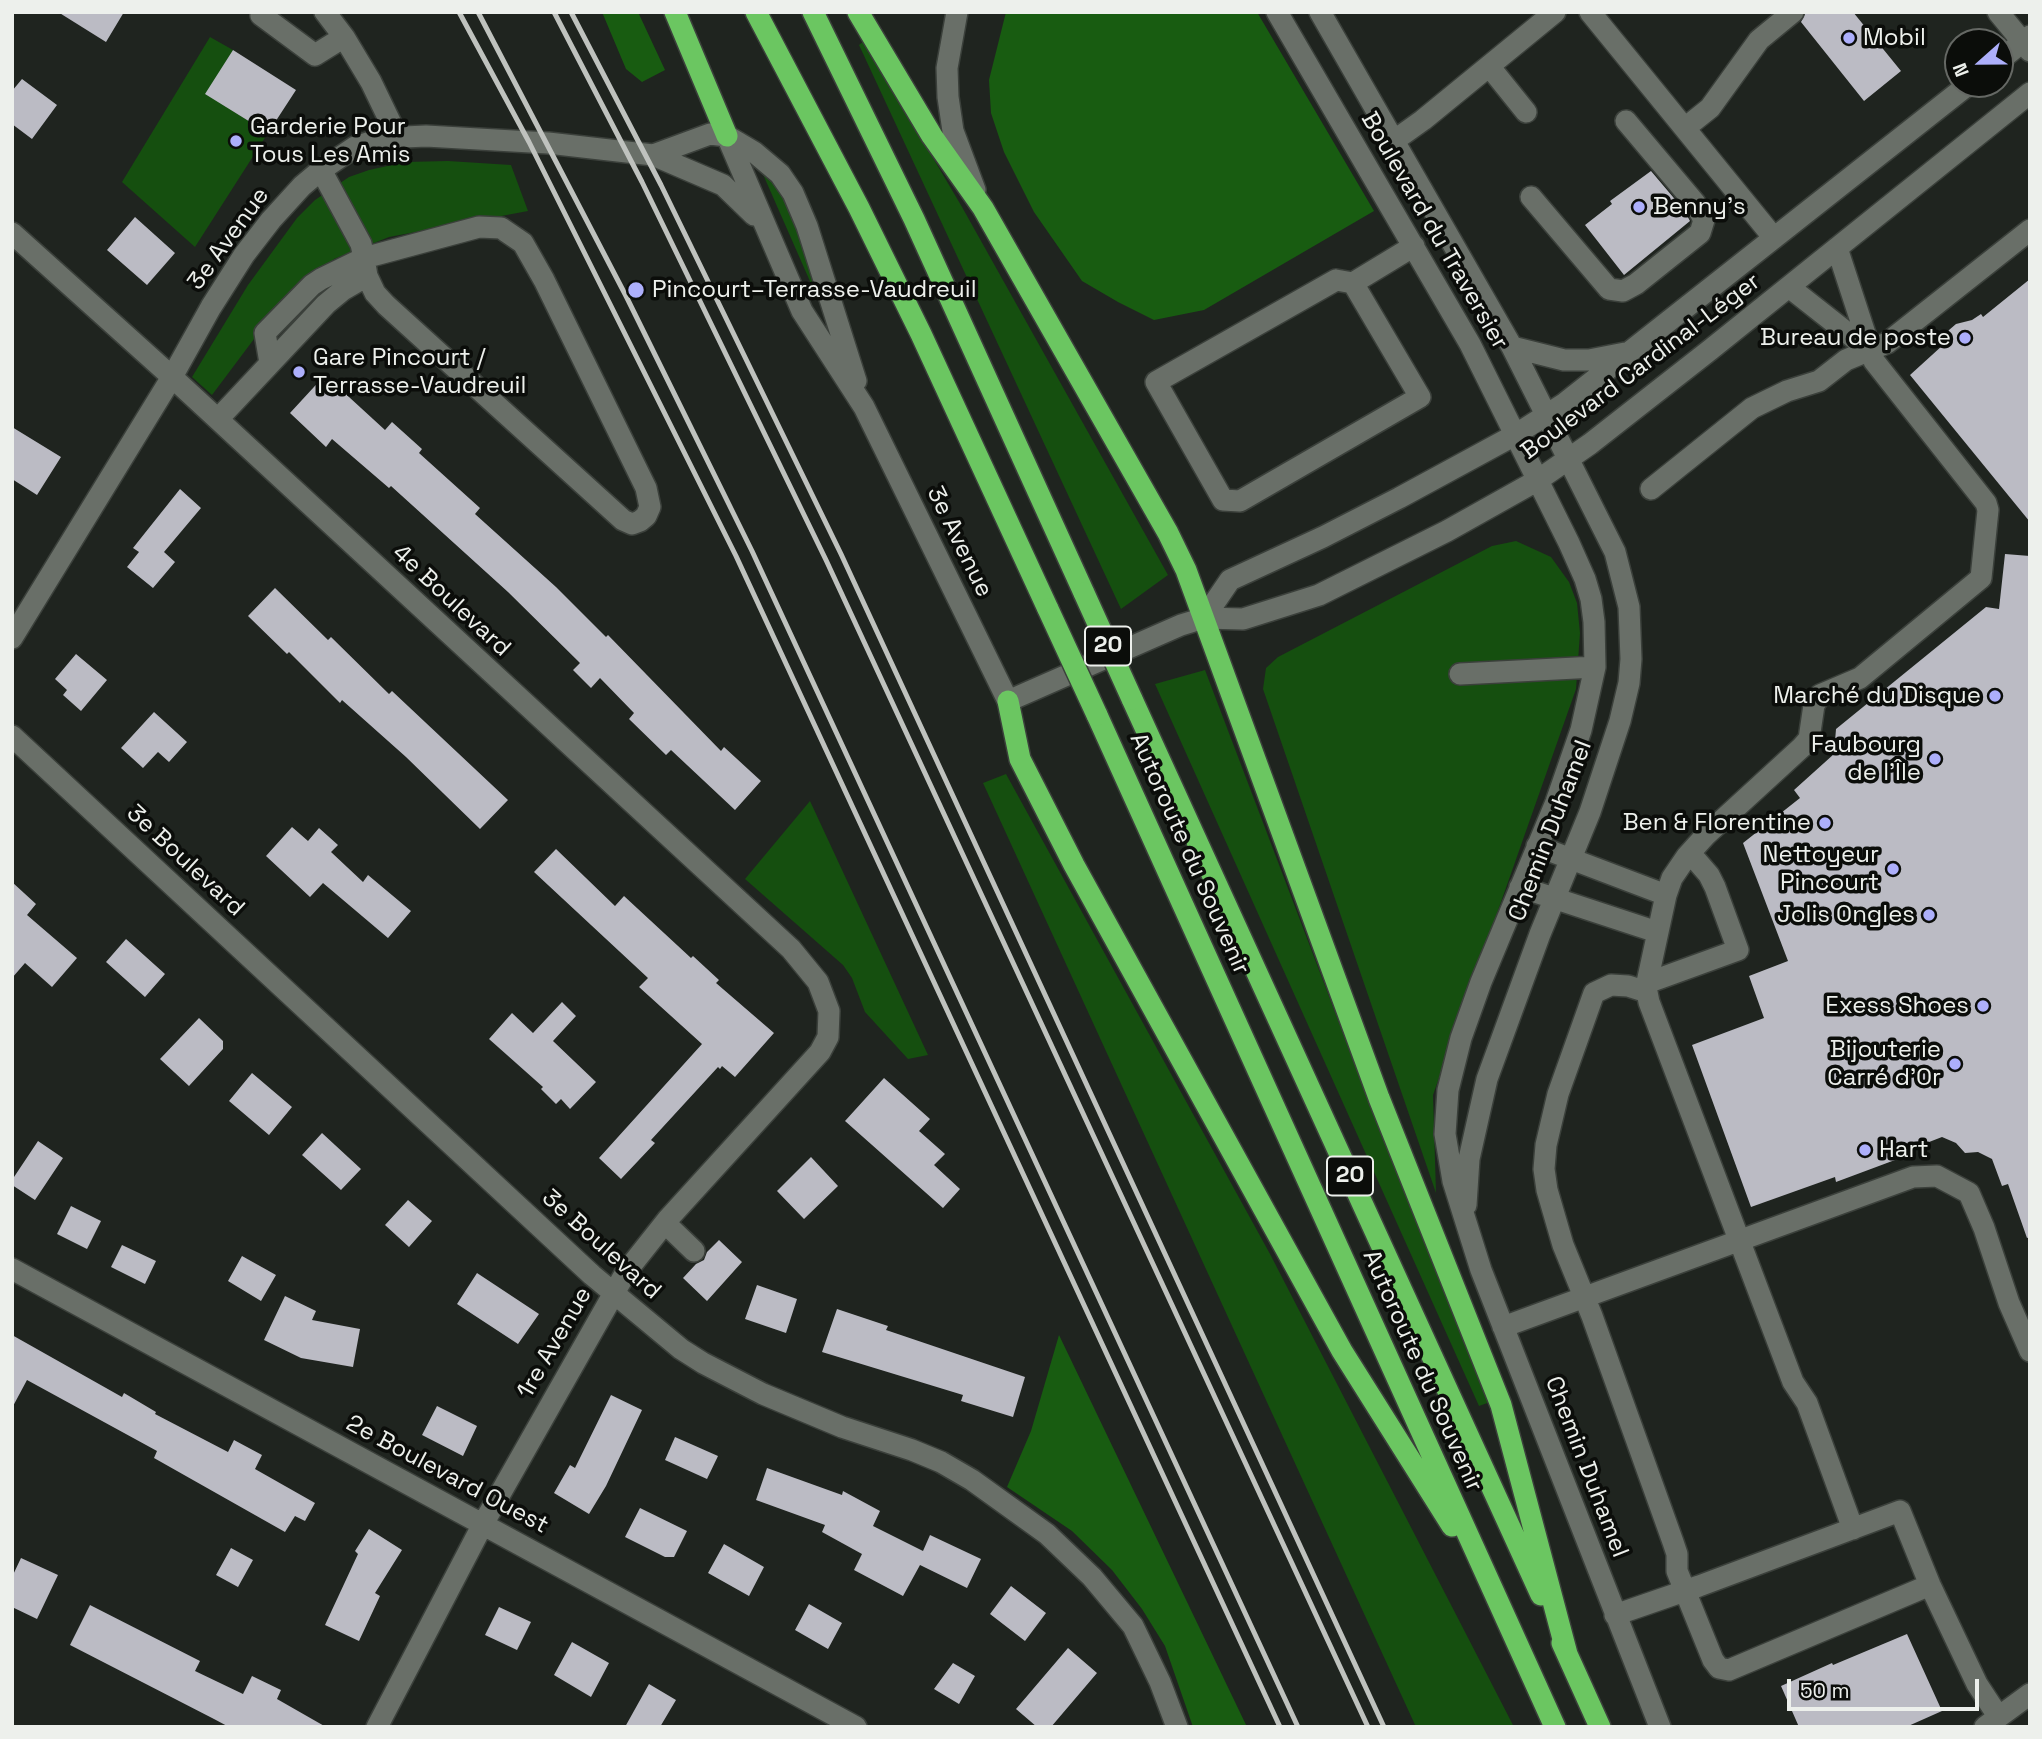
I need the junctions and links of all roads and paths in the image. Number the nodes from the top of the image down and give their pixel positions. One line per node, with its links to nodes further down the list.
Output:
1 (262, 12): 14 (street)
2 (325, 12): 14 (street)
3 (675, 12): 23 (highway)
4 (756, 12): 77 (highway, Autoroute du Souvenir / 20, bridge)
5 (813, 12): 79 (highway, Autoroute du Souvenir / 20, bridge)
6 (858, 12): 28 (highway)
7 (957, 12): 28 (street)
8 (1277, 12): 33 (street, Boulevard du Traversier)
9 (1320, 12): 24 (street, Boulevard du Traversier)
10 (1555, 12): 16 (street)
11 (1590, 12): 21 (street)
12 (1793, 12): 21 (street)
13 (1998, 12): 15 (street)
14 (344, 37): 22 (street)
15 (2027, 43)
16 (1489, 66): 19 (street); 24 (street)
17 (2030, 93): 34 (street, Boulevard Cardinal-Léger)
18 (1951, 98): 32 (street, Boulevard Cardinal-Léger)
19 (1526, 112)
20 (1626, 121): 27 (street)
21 (1685, 128): 32 (street)
22 (397, 136): 25 (street, 3e Avenue); 26 (street, 3e Avenue)
23 (727, 136): 25 (street, 3e Avenue); 29 (street, 3e Avenue); 42 (street, 3e Avenue)
24 (1395, 139): 38 (street, Boulevard du Traversier)
25 (653, 155): 29 (street, 3e Avenue)
26 (321, 170): 35 (street); 41 (street, 3e Avenue)
27 (1531, 197)
28 (983, 208): 49 (highway)
29 (765, 226): 42 (street, 3e Avenue)
30 (2030, 230): 39 (street)
31 (12, 233): 41 (street, 4e Boulevard)
32 (1774, 238): 40 (street, Boulevard Cardinal-Léger)
33 (1414, 246): 36 (street); 45 (street, Boulevard du Traversier)
34 (1837, 248): 37 (street, Boulevard Cardinal-Léger); 39 (street)
35 (366, 267): 35 (street); 44 (street)
36 (1353, 283): 36 (street)
37 (1789, 287): 39 (street); 46 (street, Boulevard Cardinal-Léger)
38 (1512, 346): 40 (street); 43 (street, Boulevard du Traversier)
39 (1869, 350): 48 (street); 56 (street)
40 (1631, 352): 43 (street, Boulevard Cardinal-Léger)
41 (172, 377): 44 (street, 4e Boulevard); 50 (street, 3e Avenue)
42 (864, 407): 53 (street, 3e Avenue)
43 (1547, 415): 45 (street, Boulevard Cardinal-Léger); 46 (street, Boulevard du Traversier)
44 (218, 419): 63 (street, 4e Boulevard)
45 (1515, 435): 47 (street, Boulevard du Traversier); 49 (street, Boulevard Cardinal-Léger)
46 (1570, 459): 47 (street, Boulevard Cardinal-Léger); 57 (street, Chemin Duhamel)
47 (1538, 480): 49 (street, Boulevard Cardinal-Léger); 51 (street, Chemin Duhamel)
48 (1650, 489)
49 (1204, 618): 53 (street, Boulevard Cardinal-Léger); 79 (highway)
50 (12, 638)
51 (1595, 667): 52 (street); 55 (street, Chemin Duhamel)
52 (1460, 674)
53 (1007, 701): 77 (highway)
54 (12, 736): 69 (street, 3e Boulevard)
55 (1537, 846): 57 (street); 58 (street, Chemin Duhamel)
56 (1690, 853): 59 (street); 62 (street)
57 (1570, 859): 59 (street); 60 (street, Chemin Duhamel)
58 (1520, 887): 60 (street); 65 (street, Chemin Duhamel)
59 (1666, 895): 61 (street)
60 (1555, 898): 61 (street); 65 (street, Chemin Duhamel)
61 (1657, 932): 62 (street)
62 (1647, 987): 66 (street); 70 (street)
63 (830, 1023): 64 (street, 1re Avenue)
64 (665, 1223): 67 (street); 69 (street, 1re Avenue)
65 (1466, 1225): 71 (street, Chemin Duhamel)
66 (1740, 1241): 70 (street); 72 (street); 74 (street)
67 (694, 1251)
68 (12, 1269): 73 (street, 2e Boulevard Ouest)
69 (613, 1295): 73 (street, 1re Avenue); 84 (street, 3e Boulevard)
70 (1584, 1297): 71 (street); 76 (street)
71 (1503, 1327): 78 (street, Chemin Duhamel)
72 (2030, 1351)
73 (483, 1524): 82 (street, 1re Avenue); 83 (street, 2e Boulevard Ouest)
74 (1853, 1529): 75 (street); 76 (street)
75 (1930, 1585): 76 (street); 81 (street)
76 (1685, 1591): 78 (street)
77 (1493, 1592): 85 (highway, Autoroute du Souvenir / 20)
78 (1615, 1615): 87 (street, Chemin Duhamel)
79 (1567, 1654): 86 (highway, Autoroute du Souvenir / 20)
80 (2030, 1693): 81 (street)
81 (1992, 1721)
82 (377, 1727)
83 (856, 1727)
84 (1177, 1727)
85 (1555, 1727)
86 (1600, 1727)
87 (1660, 1727)

